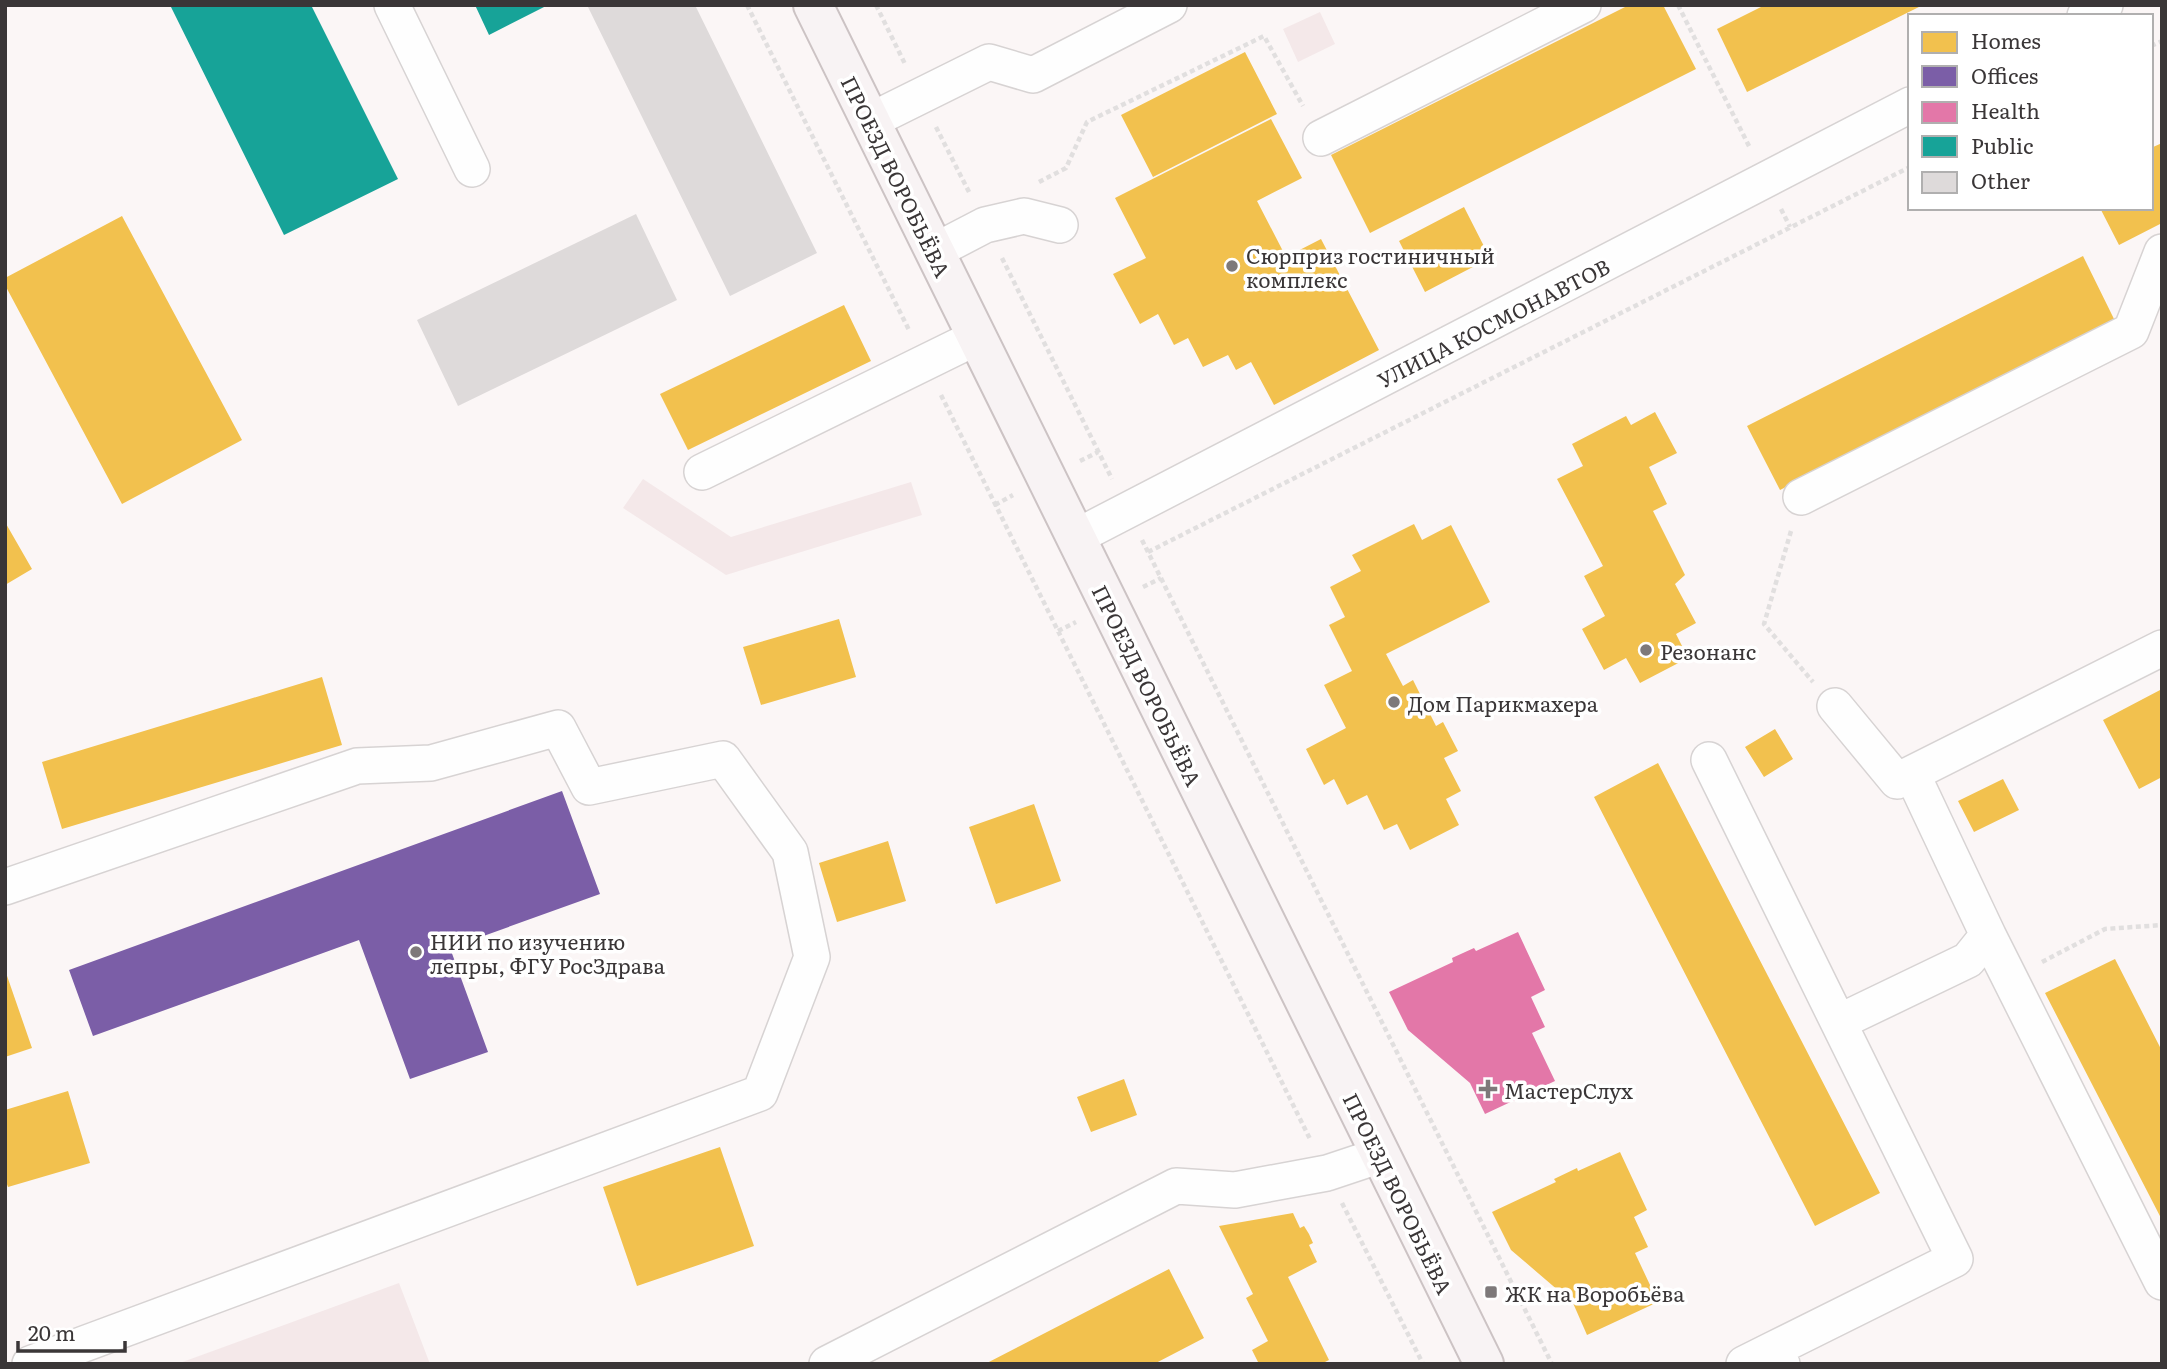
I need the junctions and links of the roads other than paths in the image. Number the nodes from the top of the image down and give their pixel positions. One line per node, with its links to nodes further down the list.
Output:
1 (391, 5): 10 (street)
2 (813, 5): 8 (main road, ПРОЕЗД ВОРОБЬЁВА)
3 (1169, 5): 8 (street)
4 (1583, 5): 9 (street)
5 (2105, 5): 6 (street)
6 (2089, 14)
7 (1908, 106): 17 (street, УЛИЦА КОСМОНАВТОВ)
8 (870, 121): 12 (main road, ПРОЕЗД ВОРОБЬЁВА)
9 (1321, 138)
10 (472, 169)
11 (1060, 225): 12 (street)
12 (935, 251): 14 (main road, ПРОЕЗД ВОРОБЬЁВА)
13 (2162, 252): 16 (street)
14 (977, 337): 15 (street); 17 (main road, ПРОЕЗД ВОРОБЬЁВА)
15 (702, 472)
16 (1801, 497)
17 (1076, 537): 25 (main road, ПРОЕЗД ВОРОБЬЁВА)
18 (2162, 648): 21 (street)
19 (1835, 706): 21 (street)
20 (1709, 760): 24 (street)
21 (1912, 774): 23 (street)
22 (5, 887): 28 (street)
23 (1988, 935): 24 (street); 26 (street)
24 (1839, 1022): 27 (street)
25 (1381, 1155): 29 (street); 30 (main road, ПРОЕЗД ВОРОБЬЁВА)
26 (2162, 1282)
27 (1767, 1359)
28 (30, 1364)
29 (827, 1364)
30 (1484, 1364)

